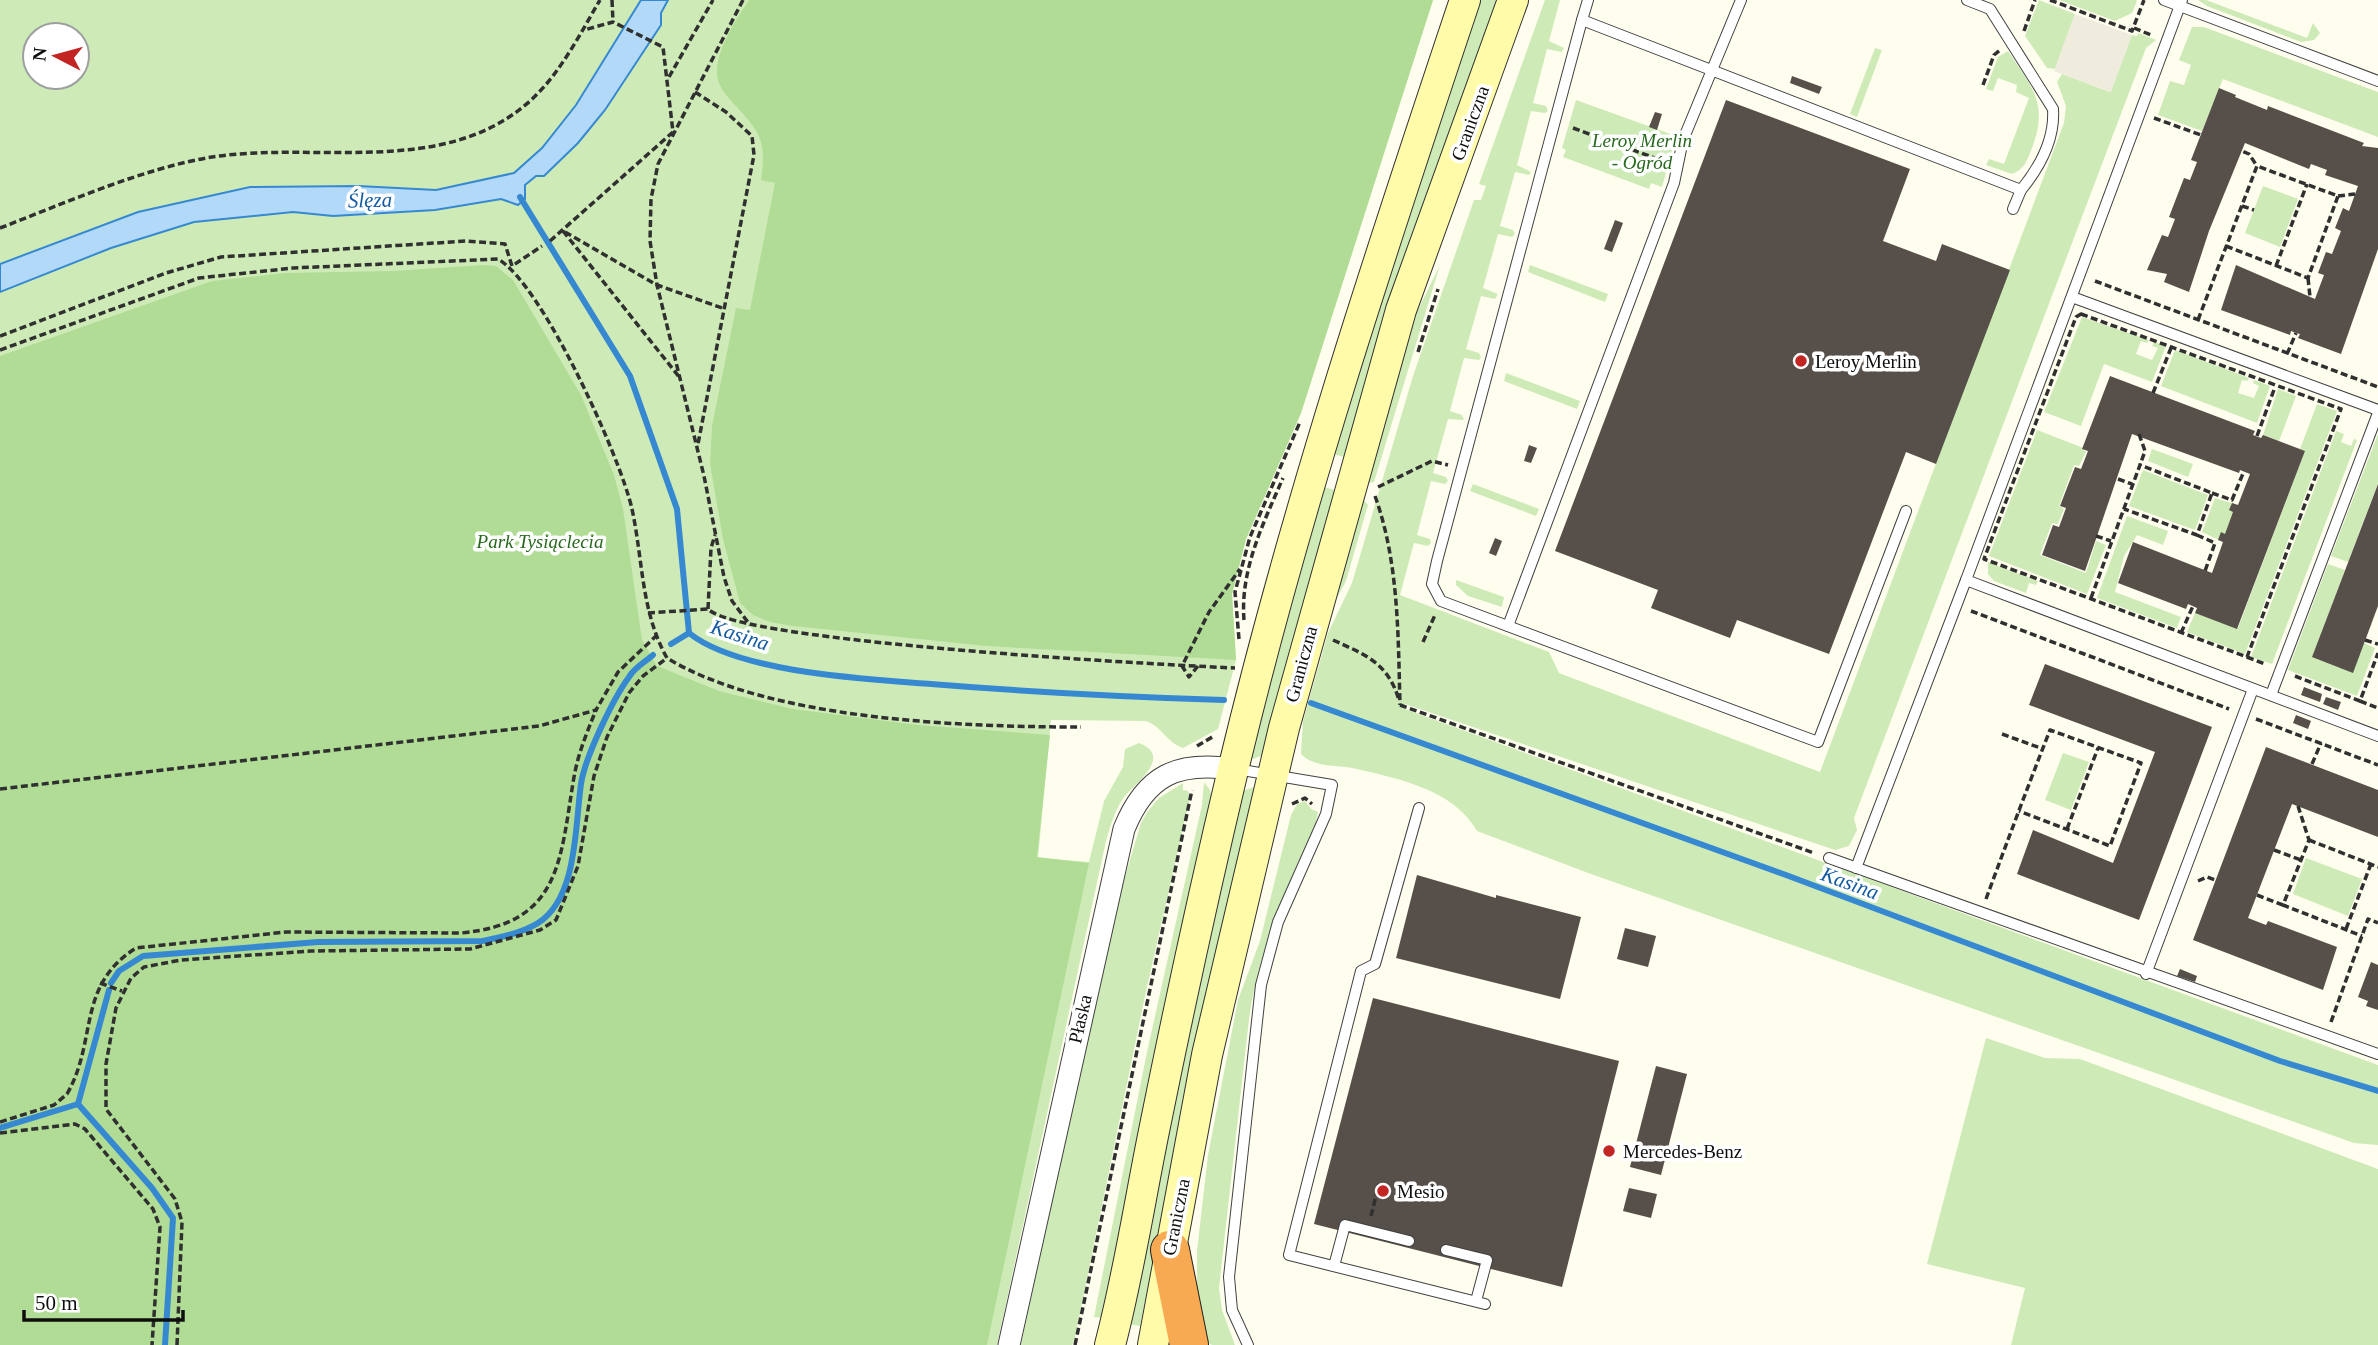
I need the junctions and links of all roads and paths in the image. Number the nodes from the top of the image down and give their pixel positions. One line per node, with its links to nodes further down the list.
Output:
1 (600, 0): 18 (path)
2 (612, 0): 17 (path)
3 (713, 0): 22 (path)
4 (743, 0): 25 (path)
5 (1465, 0): 111 (main road, Graniczna)
6 (1513, 0): 131 (main road, Graniczna)
7 (1588, 0): 16 (lane)
8 (1741, 0): 21 (lane)
9 (1967, 0): 15 (lane)
10 (2035, 0): 19 (path)
11 (2049, 0): 12 (path)
12 (2144, 0)
13 (2164, 0): 14 (lane)
14 (2180, 3): 23 (lane); 47 (lane)
15 (1992, 4): 34 (lane)
16 (1582, 20): 21 (lane); 74 (lane)
17 (613, 22): 18 (path); 22 (path)
18 (582, 31): 40 (path)
19 (2024, 31)
20 (2004, 47): 24 (path)
21 (1709, 71): 31 (lane); 34 (lane)
22 (668, 78): 28 (path)
23 (2378, 81)
24 (1983, 85)
25 (695, 92): 28 (path); 53 (path)
26 (1573, 128): 31 (path)
27 (2185, 129): 29 (path)
28 (673, 132): 41 (path); 50 (path)
29 (2201, 135)
30 (2242, 151): 32 (path)
31 (1677, 166): 99 (lane)
32 (2257, 166): 33 (path); 37 (path)
33 (2307, 184): 36 (path); 45 (path)
34 (2021, 190): 38 (lane)
35 (2355, 194): 36 (path)
36 (2338, 196): 48 (path)
37 (2242, 206): 39 (path); 44 (path)
38 (2013, 209)
39 (2254, 210)
40 (0, 228)
41 (564, 232): 42 (path); 50 (path); 61 (path)
42 (550, 241)
43 (542, 246): 46 (path)
44 (2226, 246): 45 (path); 54 (path)
45 (2276, 266): 48 (path)
46 (512, 267): 56 (path); 58 (path); 97 (path)
47 (2080, 276): 51 (lane); 54 (path)
48 (2308, 278): 52 (path)
49 (1440, 283): 60 (path)
50 (657, 285): 53 (path); 61 (path)
51 (2072, 297): 68 (lane); 91 (lane)
52 (2310, 297)
53 (725, 309): 72 (path)
54 (2198, 320): 59 (path)
55 (2296, 333): 59 (path)
56 (0, 336)
57 (2171, 346): 62 (path); 64 (path); 67 (path)
58 (0, 351)
59 (2287, 354): 63 (path)
60 (1415, 361)
61 (681, 379): 72 (path)
62 (2275, 385): 65 (path); 71 (path)
63 (2378, 387)
64 (2153, 393)
65 (2299, 393)
66 (2320, 401): 108 (path)
67 (2041, 411)
68 (2378, 412): 112 (lane)
69 (2033, 430): 92 (path)
70 (2138, 434): 73 (path)
71 (2257, 436)
72 (697, 446): 85 (path)
73 (2140, 465): 78 (path); 80 (path)
74 (1462, 468): 79 (path); 93 (lane)
75 (2244, 471): 80 (path)
76 (1380, 475): 79 (path)
77 (2118, 479): 78 (path)
78 (2133, 485): 83 (path)
79 (1376, 487): 81 (path)
80 (2213, 493): 86 (path)
81 (1375, 494): 82 (path); 116 (path)
82 (1371, 506)
83 (2124, 509): 86 (path); 88 (path)
84 (1906, 510): 99 (lane)
85 (715, 533): 96 (path); 98 (path)
86 (2197, 535): 90 (path)
87 (2096, 536): 88 (path)
88 (2112, 542): 92 (path)
89 (1241, 568): 109 (path)
90 (2205, 571)
91 (1966, 580): 94 (lane); 113 (lane)
92 (2091, 598): 100 (path)
93 (1441, 601): 99 (lane); 104 (path)
94 (1956, 606): 119 (path); 146 (lane)
95 (2193, 606): 100 (path)
96 (708, 609): 97 (path); 98 (path)
97 (648, 613): 102 (path)
98 (750, 625): 109 (path)
99 (1508, 626)
100 (2181, 633): 108 (path)
101 (1323, 634): 116 (path)
102 (656, 636): 107 (path); 118 (path)
103 (2365, 640): 105 (path)
104 (1423, 642)
105 (2378, 644)
106 (2378, 653): 115 (path)
107 (666, 656): 120 (path); 157 (path)
108 (2247, 657): 112 (path)
109 (1182, 666): 110 (path); 110 (path)
110 (1198, 666): 111 (path)
111 (1259, 669): 130 (main road, Graniczna)
112 (2280, 670): 114 (lane); 115 (path)
113 (2253, 689): 114 (lane); 119 (lane)
114 (2271, 695): 123 (lane)
115 (2360, 701): 117 (path)
116 (1400, 705): 142 (path)
117 (2378, 708)
118 (596, 710): 133 (path); 156 (path)
119 (2244, 714): 124 (path); 155 (lane)
120 (1081, 727)
121 (1220, 730): 125 (path)
122 (2002, 734): 127 (path)
123 (2378, 736)
124 (2321, 743): 128 (path); 129 (path)
125 (1198, 745)
126 (2098, 748): 127 (path); 139 (path); 139 (path)
127 (2043, 749): 137 (path)
128 (2312, 764)
129 (2378, 765)
130 (1233, 769): 131 (lane); 170 (street, Płaska); 172 (main road, Graniczna)
131 (1271, 777): 138 (lane); 165 (main road, Graniczna)
132 (1190, 781): 171 (path)
133 (0, 789)
134 (2298, 806): 140 (path)
135 (1290, 807): 138 (path)
136 (1419, 808): 167 (lane)
137 (2019, 811): 139 (path); 151 (path)
138 (1326, 814): 175 (lane)
139 (2067, 829)
140 (2309, 840): 143 (path); 144 (path)
141 (2274, 850): 143 (path)
142 (1829, 858): 146 (lane)
143 (2301, 860): 150 (path)
144 (2371, 864): 145 (path); 153 (path)
145 (2378, 867)
146 (1856, 868): 151 (lane)
147 (2207, 877): 148 (path)
148 (2215, 880)
149 (2257, 895): 150 (path)
150 (2283, 905): 153 (path)
151 (1981, 914): 155 (lane)
152 (2378, 923): 154 (path)
153 (2346, 929): 154 (path)
154 (2362, 936): 158 (path)
155 (2146, 974): 158 (lane)
156 (100, 983): 157 (path); 160 (path)
157 (122, 991): 169 (path)
158 (2325, 1037): 159 (lane)
159 (2378, 1054)
160 (0, 1122)
161 (0, 1133): 168 (path)
162 (1379, 1184): 163 (path)
163 (1368, 1230): 164 (lane); 167 (lane)
164 (1409, 1241)
165 (1170, 1250): 173 (main road, Graniczna); 174 (highway)
166 (1446, 1250): 167 (lane)
167 (1334, 1266)
168 (152, 1345)
169 (177, 1345)
170 (1009, 1345)
171 (1075, 1345)
172 (1110, 1345)
173 (1153, 1345)
174 (1189, 1345)
175 (1248, 1345)

